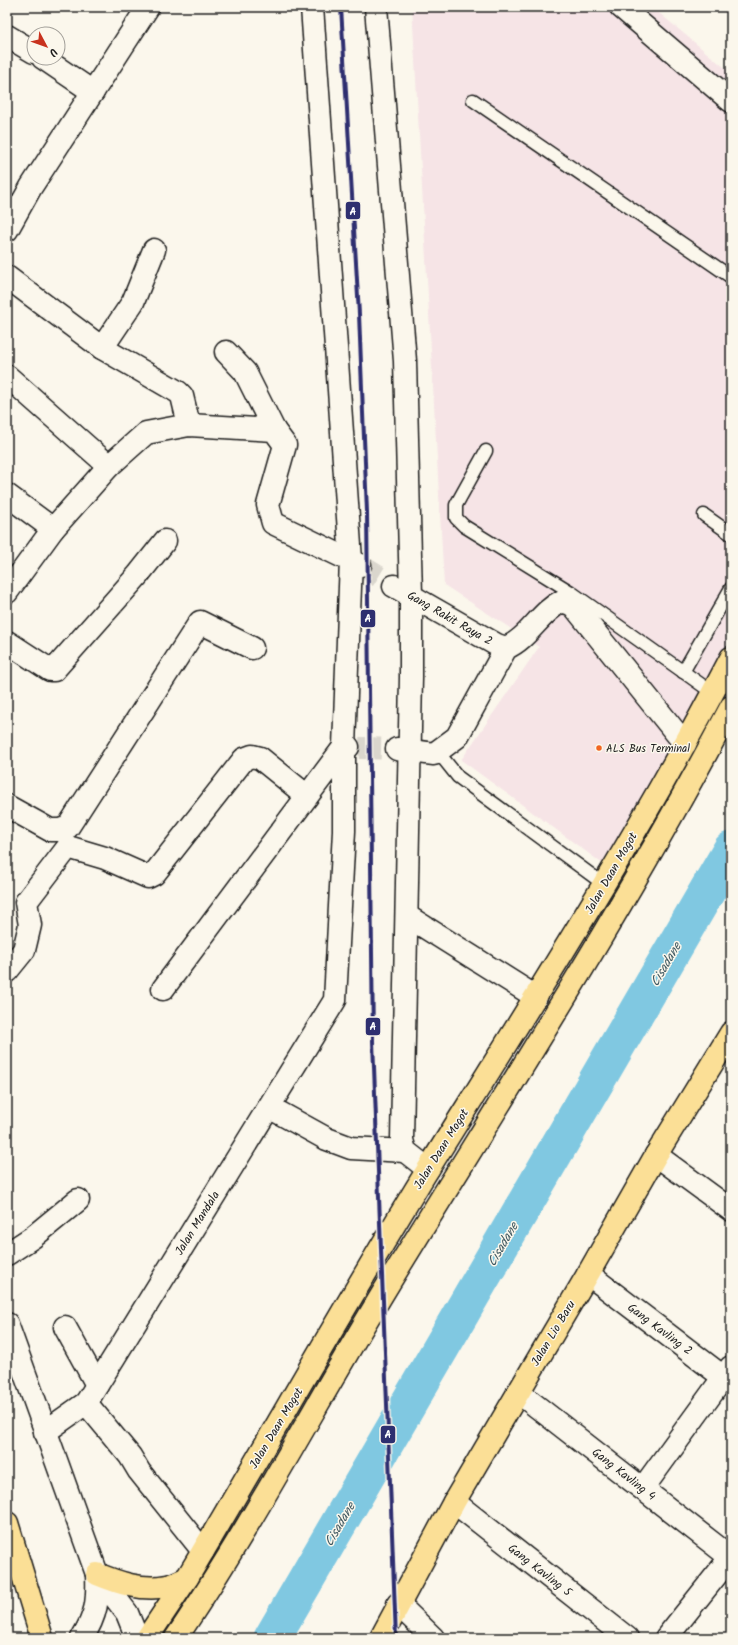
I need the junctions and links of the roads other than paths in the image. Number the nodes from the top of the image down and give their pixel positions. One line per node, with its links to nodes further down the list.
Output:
1 (148, 7): 8 (street)
2 (312, 7): 27 (street)
3 (376, 7): 29 (street)
4 (621, 7): 10 (street)
5 (7, 36): 6 (street)
6 (26, 47)
7 (55, 66): 8 (street)
8 (93, 92): 11 (street)
9 (473, 100): 14 (lane)
10 (731, 101)
11 (7, 230)
12 (154, 250): 15 (street)
13 (7, 277): 15 (street)
14 (731, 277)
15 (102, 348): 18 (street)
16 (226, 352): 19 (street)
17 (7, 376): 21 (street)
18 (189, 425): 19 (street); 21 (street)
19 (274, 430): 27 (street)
20 (486, 451): 35 (lane)
21 (109, 466): 24 (street)
22 (7, 495): 24 (street)
23 (704, 515): 25 (lane)
24 (53, 529): 30 (street)
25 (731, 534)
26 (165, 542): 31 (street)
27 (356, 563): 39 (street)
28 (731, 588): 35 (lane)
29 (403, 590): 33 (street, Gang Rakit Raya 2); 40 (street)
30 (7, 592)
31 (7, 642)
32 (252, 648): 43 (street)
33 (506, 648): 38 (street); 41 (street)
34 (731, 658): 36 (main road, Jalan Daan Mogot)
35 (683, 672): 36 (lane)
36 (713, 693): 38 (main road, Jalan Daan Mogot)
37 (731, 707): 76 (main road, Jalan Daan Mogot)
38 (685, 744): 44 (main road, Jalan Daan Mogot)
39 (352, 748): 42 (street); 50 (street, Jalan Mandala)
40 (403, 749): 41 (street); 45 (street)
41 (438, 752): 44 (lane)
42 (307, 796): 46 (street); 47 (street)
43 (7, 806)
44 (605, 885): 48 (main road, Jalan Daan Mogot)
45 (407, 916): 48 (street); 51 (street)
46 (7, 971)
47 (163, 989)
48 (536, 998): 53 (main road, Jalan Daan Mogot)
49 (730, 1037): 52 (main road, Jalan Lio Baru)
50 (269, 1107): 51 (street); 62 (street, Jalan Mandala)
51 (405, 1151): 53 (street)
52 (656, 1155): 55 (street); 57 (main road, Jalan Lio Baru)
53 (428, 1169): 67 (main road, Jalan Daan Mogot)
54 (78, 1200): 56 (street)
55 (731, 1210)
56 (7, 1254)
57 (588, 1274): 60 (street, Gang Kavling 2); 61 (main road, Jalan Lio Baru)
58 (7, 1324): 63 (street)
59 (65, 1327): 62 (street)
60 (728, 1376): 64 (street)
61 (518, 1392): 64 (street, Gang Kavling 4); 65 (main road, Jalan Lio Baru)
62 (92, 1394): 63 (street, Jalan Mandala); 67 (street)
63 (45, 1432): 68 (street)
64 (642, 1488): 79 (street, Gang Kavling 4)
65 (454, 1502): 70 (main road, Jalan Lio Baru); 78 (street, Gang Kavling 5)
66 (10, 1532): 72 (main road)
67 (203, 1551): 69 (main road, Jalan Daan Mogot)
68 (97, 1574): 69 (main road); 73 (street); 74 (street)
69 (187, 1578): 75 (main road, Jalan Daan Mogot)
70 (398, 1604): 71 (street); 77 (main road, Jalan Lio Baru)
71 (428, 1635)
72 (42, 1638)
73 (82, 1638)
74 (137, 1638)
75 (147, 1638)
76 (176, 1638)
77 (381, 1638)
78 (627, 1638)
79 (666, 1638)

